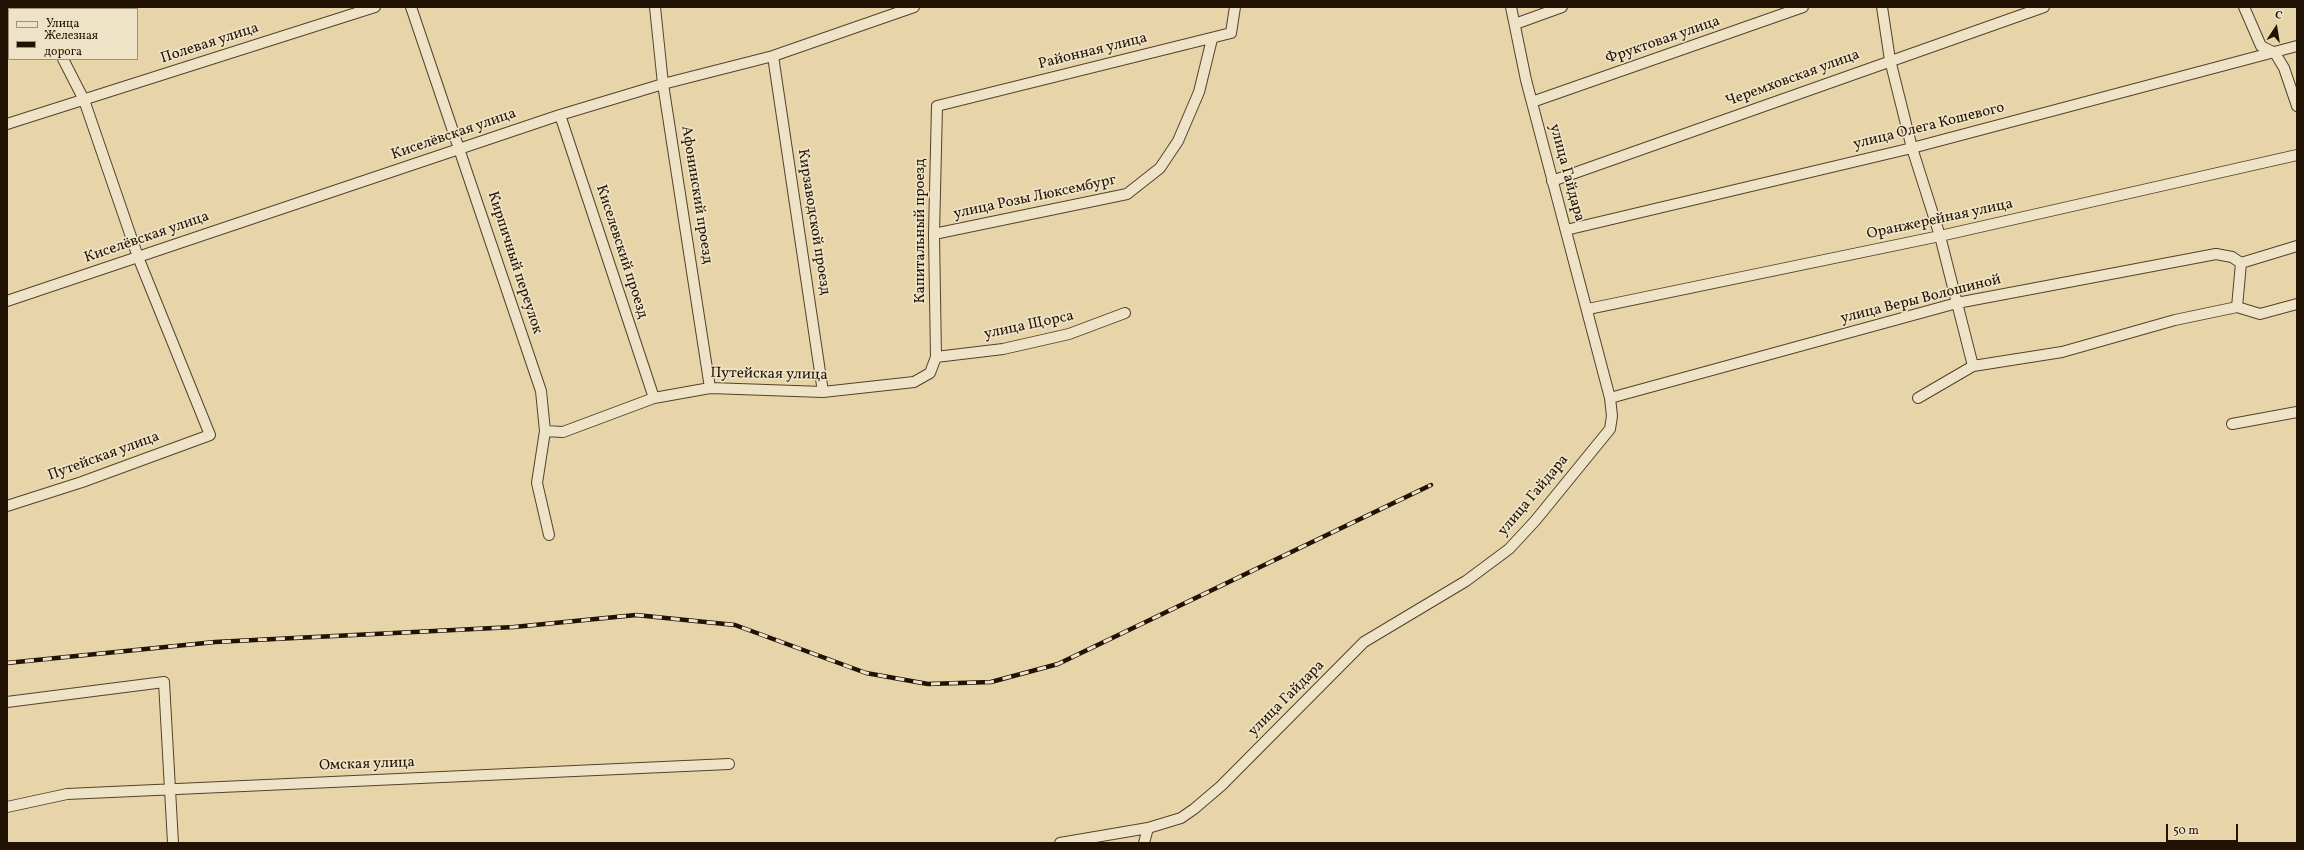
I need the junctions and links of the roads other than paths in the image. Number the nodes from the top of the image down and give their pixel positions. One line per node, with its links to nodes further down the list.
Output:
1 (376, 7): 20 (street, Полевая улица)
2 (411, 7): 27 (street, Кирпичный переулок)
3 (655, 7): 19 (street, Афонинский проезд)
4 (914, 7): 16 (street, Киселёвская улица)
5 (1235, 7): 13 (street, Районная улица)
6 (1511, 7): 12 (street, улица Гайдара)
7 (1562, 7): 12 (street)
8 (1803, 7): 21 (street, Фруктовая улица)
9 (1882, 7): 18 (street)
10 (2044, 7): 18 (street, Черемховская улица)
11 (2244, 7): 15 (street)
12 (1514, 24): 21 (street, улица Гайдара)
13 (1212, 39): 22 (street, Районная улица); 31 (street, улица Розы Люксембург)
14 (2297, 46): 15 (street, улица Олега Кошевого)
15 (2275, 53): 23 (street); 26 (street, улица Олега Кошевого)
16 (773, 56): 19 (street, Киселёвская улица); 45 (street, Кирзаводской проезд)
17 (64, 60): 20 (street)
18 (1890, 60): 26 (street); 29 (street, Черемховская улица)
19 (663, 84): 24 (street, Киселёвская улица); 44 (street, Афонинский проезд)
20 (84, 100): 25 (street, Полевая улица); 34 (street)
21 (1532, 102): 29 (street, улица Гайдара)
22 (937, 106): 31 (street, Капитальный проезд)
23 (2297, 106)
24 (560, 115): 27 (street, Киселёвская улица); 46 (street, Киселевский проезд)
25 (7, 124)
26 (1912, 148): 30 (street, улица Олега Кошевого); 32 (street)
27 (460, 150): 34 (street, Киселёвская улица); 51 (street, Кирпичный переулок)
28 (2297, 155): 32 (street, Оранжерейная улица)
29 (1552, 181): 30 (street, улица Гайдара)
30 (1566, 230): 40 (street, улица Гайдара)
31 (934, 234): 42 (street, Капитальный проезд)
32 (1940, 236): 37 (street); 40 (street, Оранжерейная улица)
33 (2297, 246): 35 (street)
34 (138, 257): 36 (street, Киселёвская улица); 52 (street, Путейская улица)
35 (2241, 262): 37 (street, улица Веры Волошиной); 39 (street)
36 (7, 301)
37 (1957, 303): 43 (street); 47 (street, улица Веры Волошиной)
38 (2297, 304): 39 (street)
39 (2237, 307): 43 (street)
40 (1588, 309): 47 (street, улица Гайдара)
41 (1125, 313): 42 (street, улица Щорса)
42 (936, 357): 45 (street, Путейская улица)
43 (1973, 366): 48 (street)
44 (710, 388): 45 (street, Путейская улица); 46 (street, Путейская улица)
45 (823, 392)
46 (654, 398): 51 (street, Путейская улица)
47 (1610, 398): 58 (street, улица Гайдара)
48 (1918, 398)
49 (2297, 412): 50 (street)
50 (2232, 424)
51 (545, 431): 53 (street, Кирпичный переулок)
52 (7, 506)
53 (549, 535)
54 (7, 702): 56 (street)
55 (729, 764): 56 (street, Омская улица)
56 (169, 788): 57 (street, Омская улица); 59 (street)
57 (7, 807)
58 (1148, 828): 60 (street, улица Гайдара); 61 (street)
59 (173, 843)
60 (1060, 843)
61 (1144, 843)

